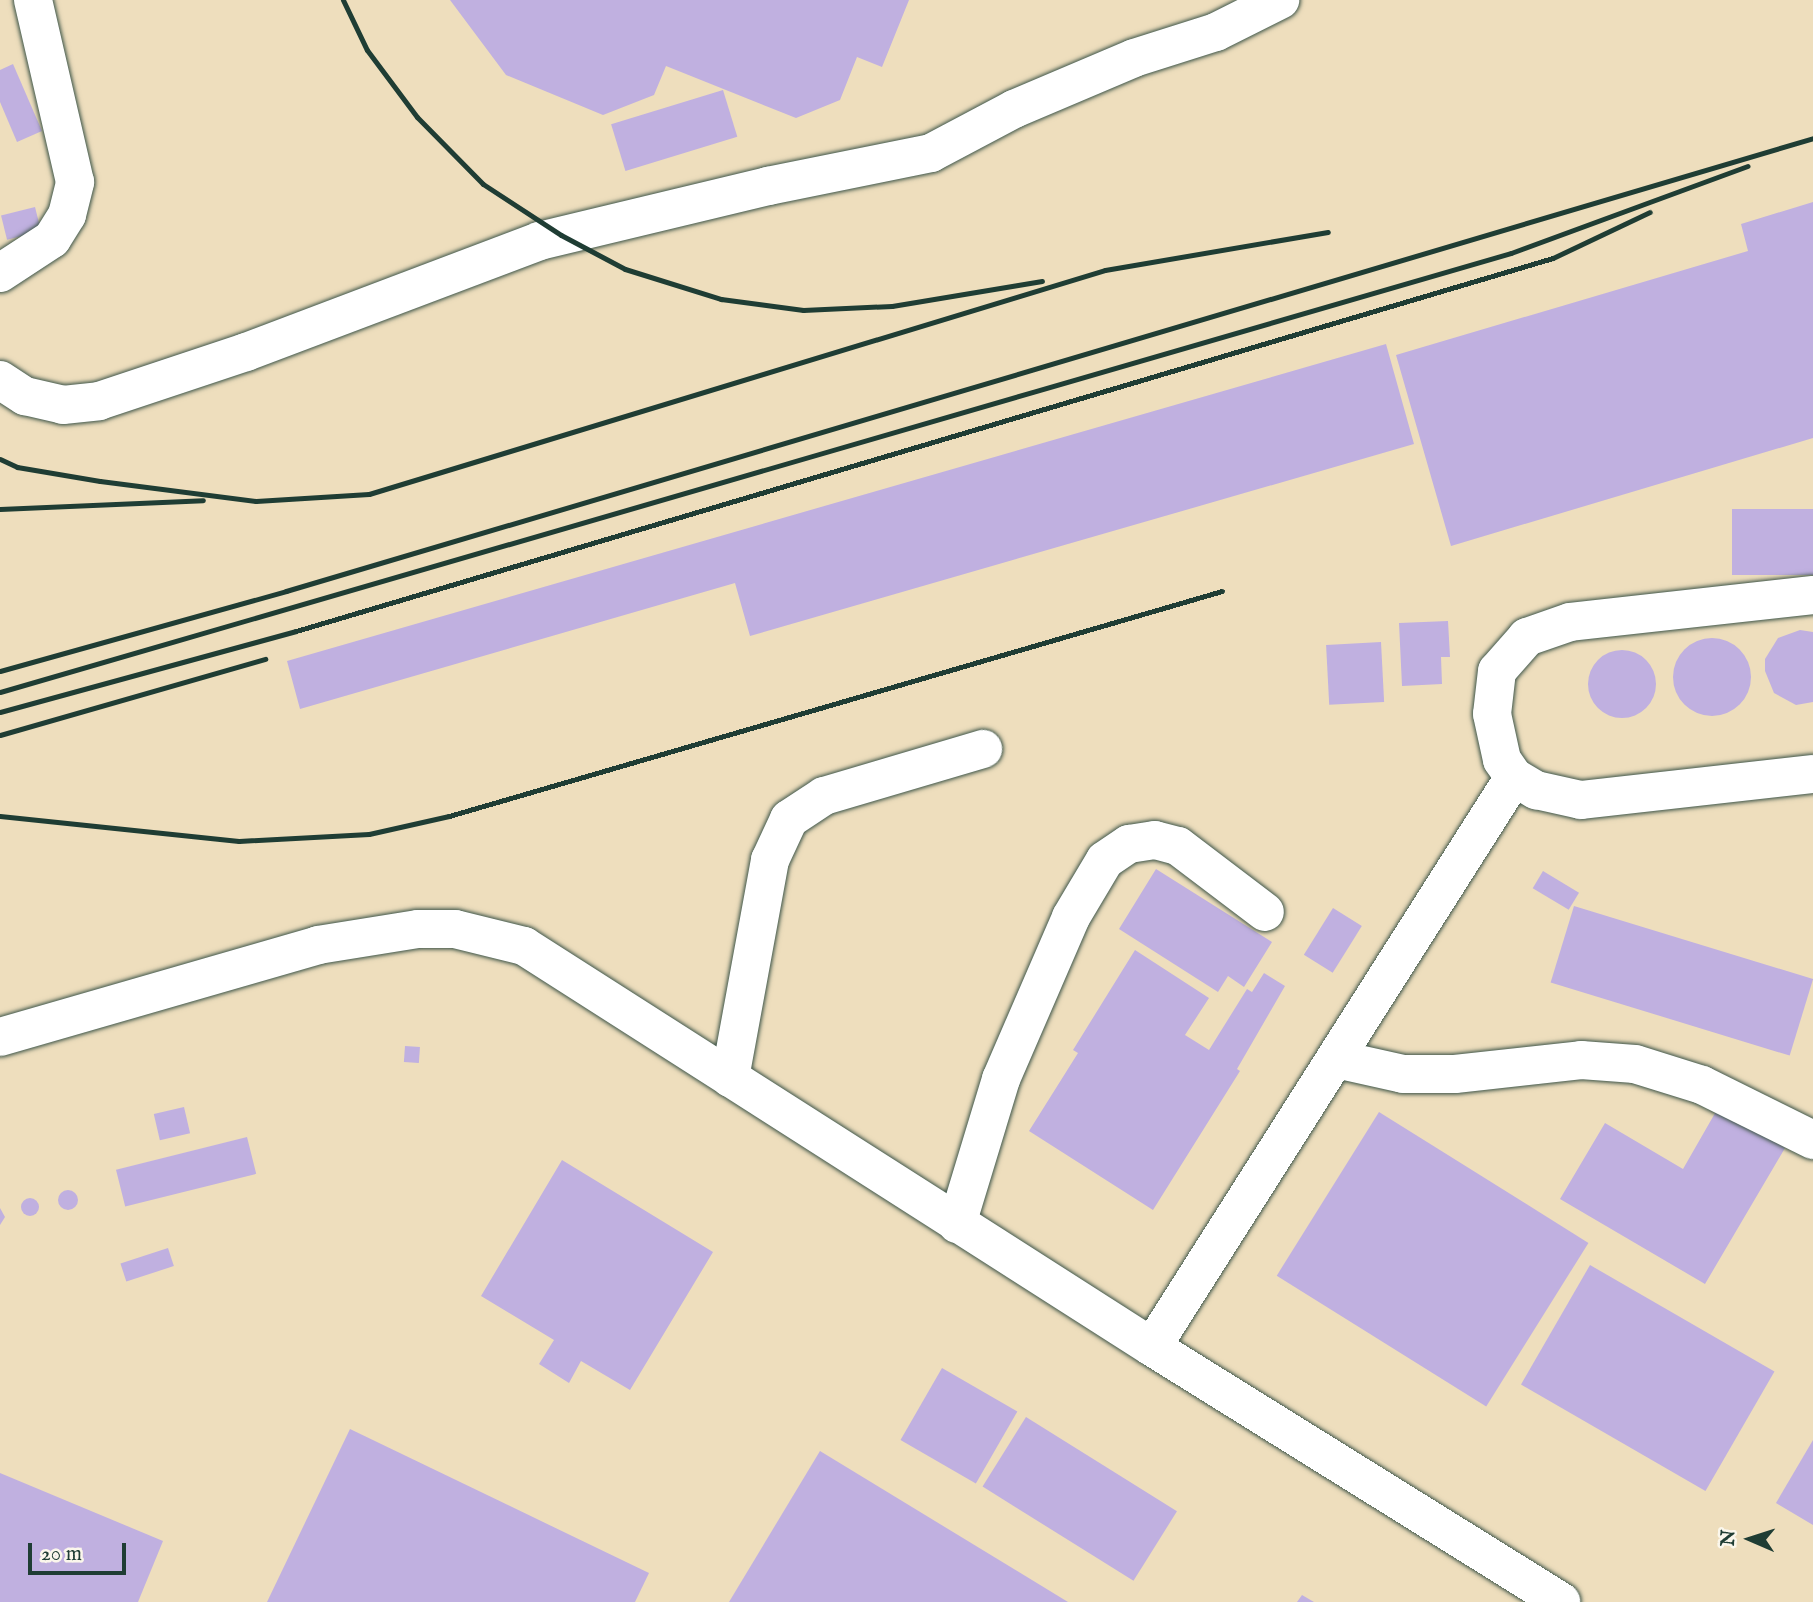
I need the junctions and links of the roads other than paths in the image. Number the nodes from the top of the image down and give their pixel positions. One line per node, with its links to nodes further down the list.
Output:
1 (33, 0): 3 (street)
2 (1280, 0): 4 (street)
3 (0, 273)
4 (0, 380)
5 (1813, 595): 8 (street)
6 (983, 749): 12 (street)
7 (1813, 774): 8 (street)
8 (1514, 778): 11 (street)
9 (1265, 912): 14 (street)
10 (0, 1037): 12 (street)
11 (1336, 1059): 13 (street); 15 (street)
12 (730, 1078): 14 (street)
13 (1813, 1140)
14 (957, 1224): 15 (street)
15 (1152, 1347): 16 (street)
16 (1561, 1602)

